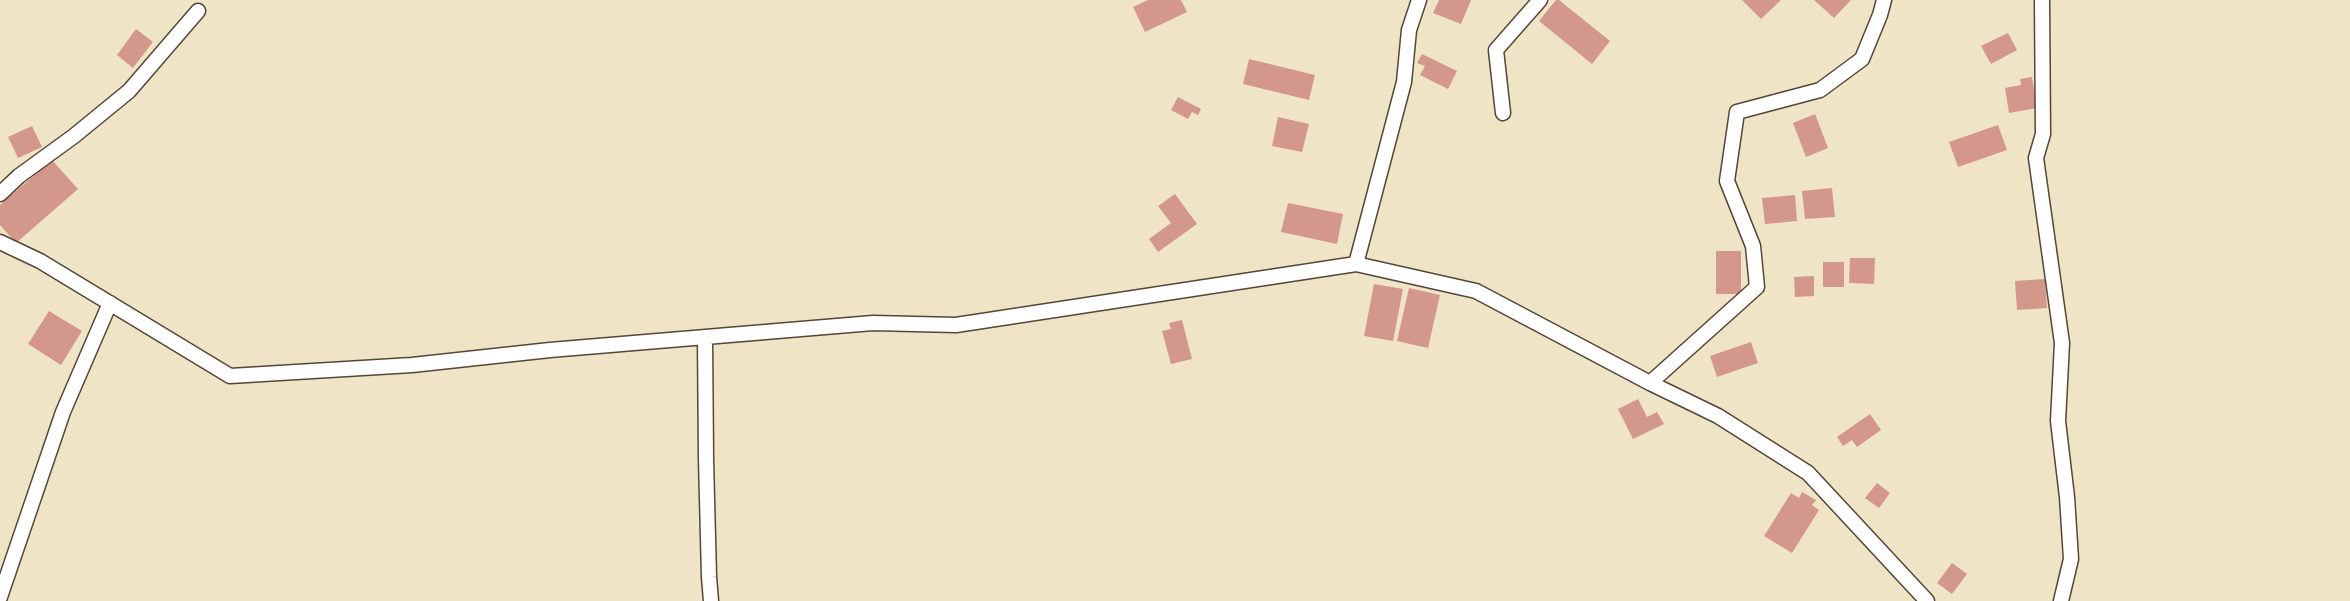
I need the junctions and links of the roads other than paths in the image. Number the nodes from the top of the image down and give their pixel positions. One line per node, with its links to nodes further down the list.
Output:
1 (1419, 0): 9 (street)
2 (1540, 0): 6 (street)
3 (1884, 0): 12 (street)
4 (2042, 0): 16 (street)
5 (198, 11): 7 (street)
6 (1503, 113)
7 (0, 194)
8 (0, 242): 10 (street)
9 (1356, 264): 11 (street); 12 (street)
10 (110, 303): 11 (street); 13 (street)
11 (705, 337): 14 (street)
12 (1650, 383): 15 (street)
13 (0, 597)
14 (711, 601)
15 (1927, 601)
16 (2061, 601)

